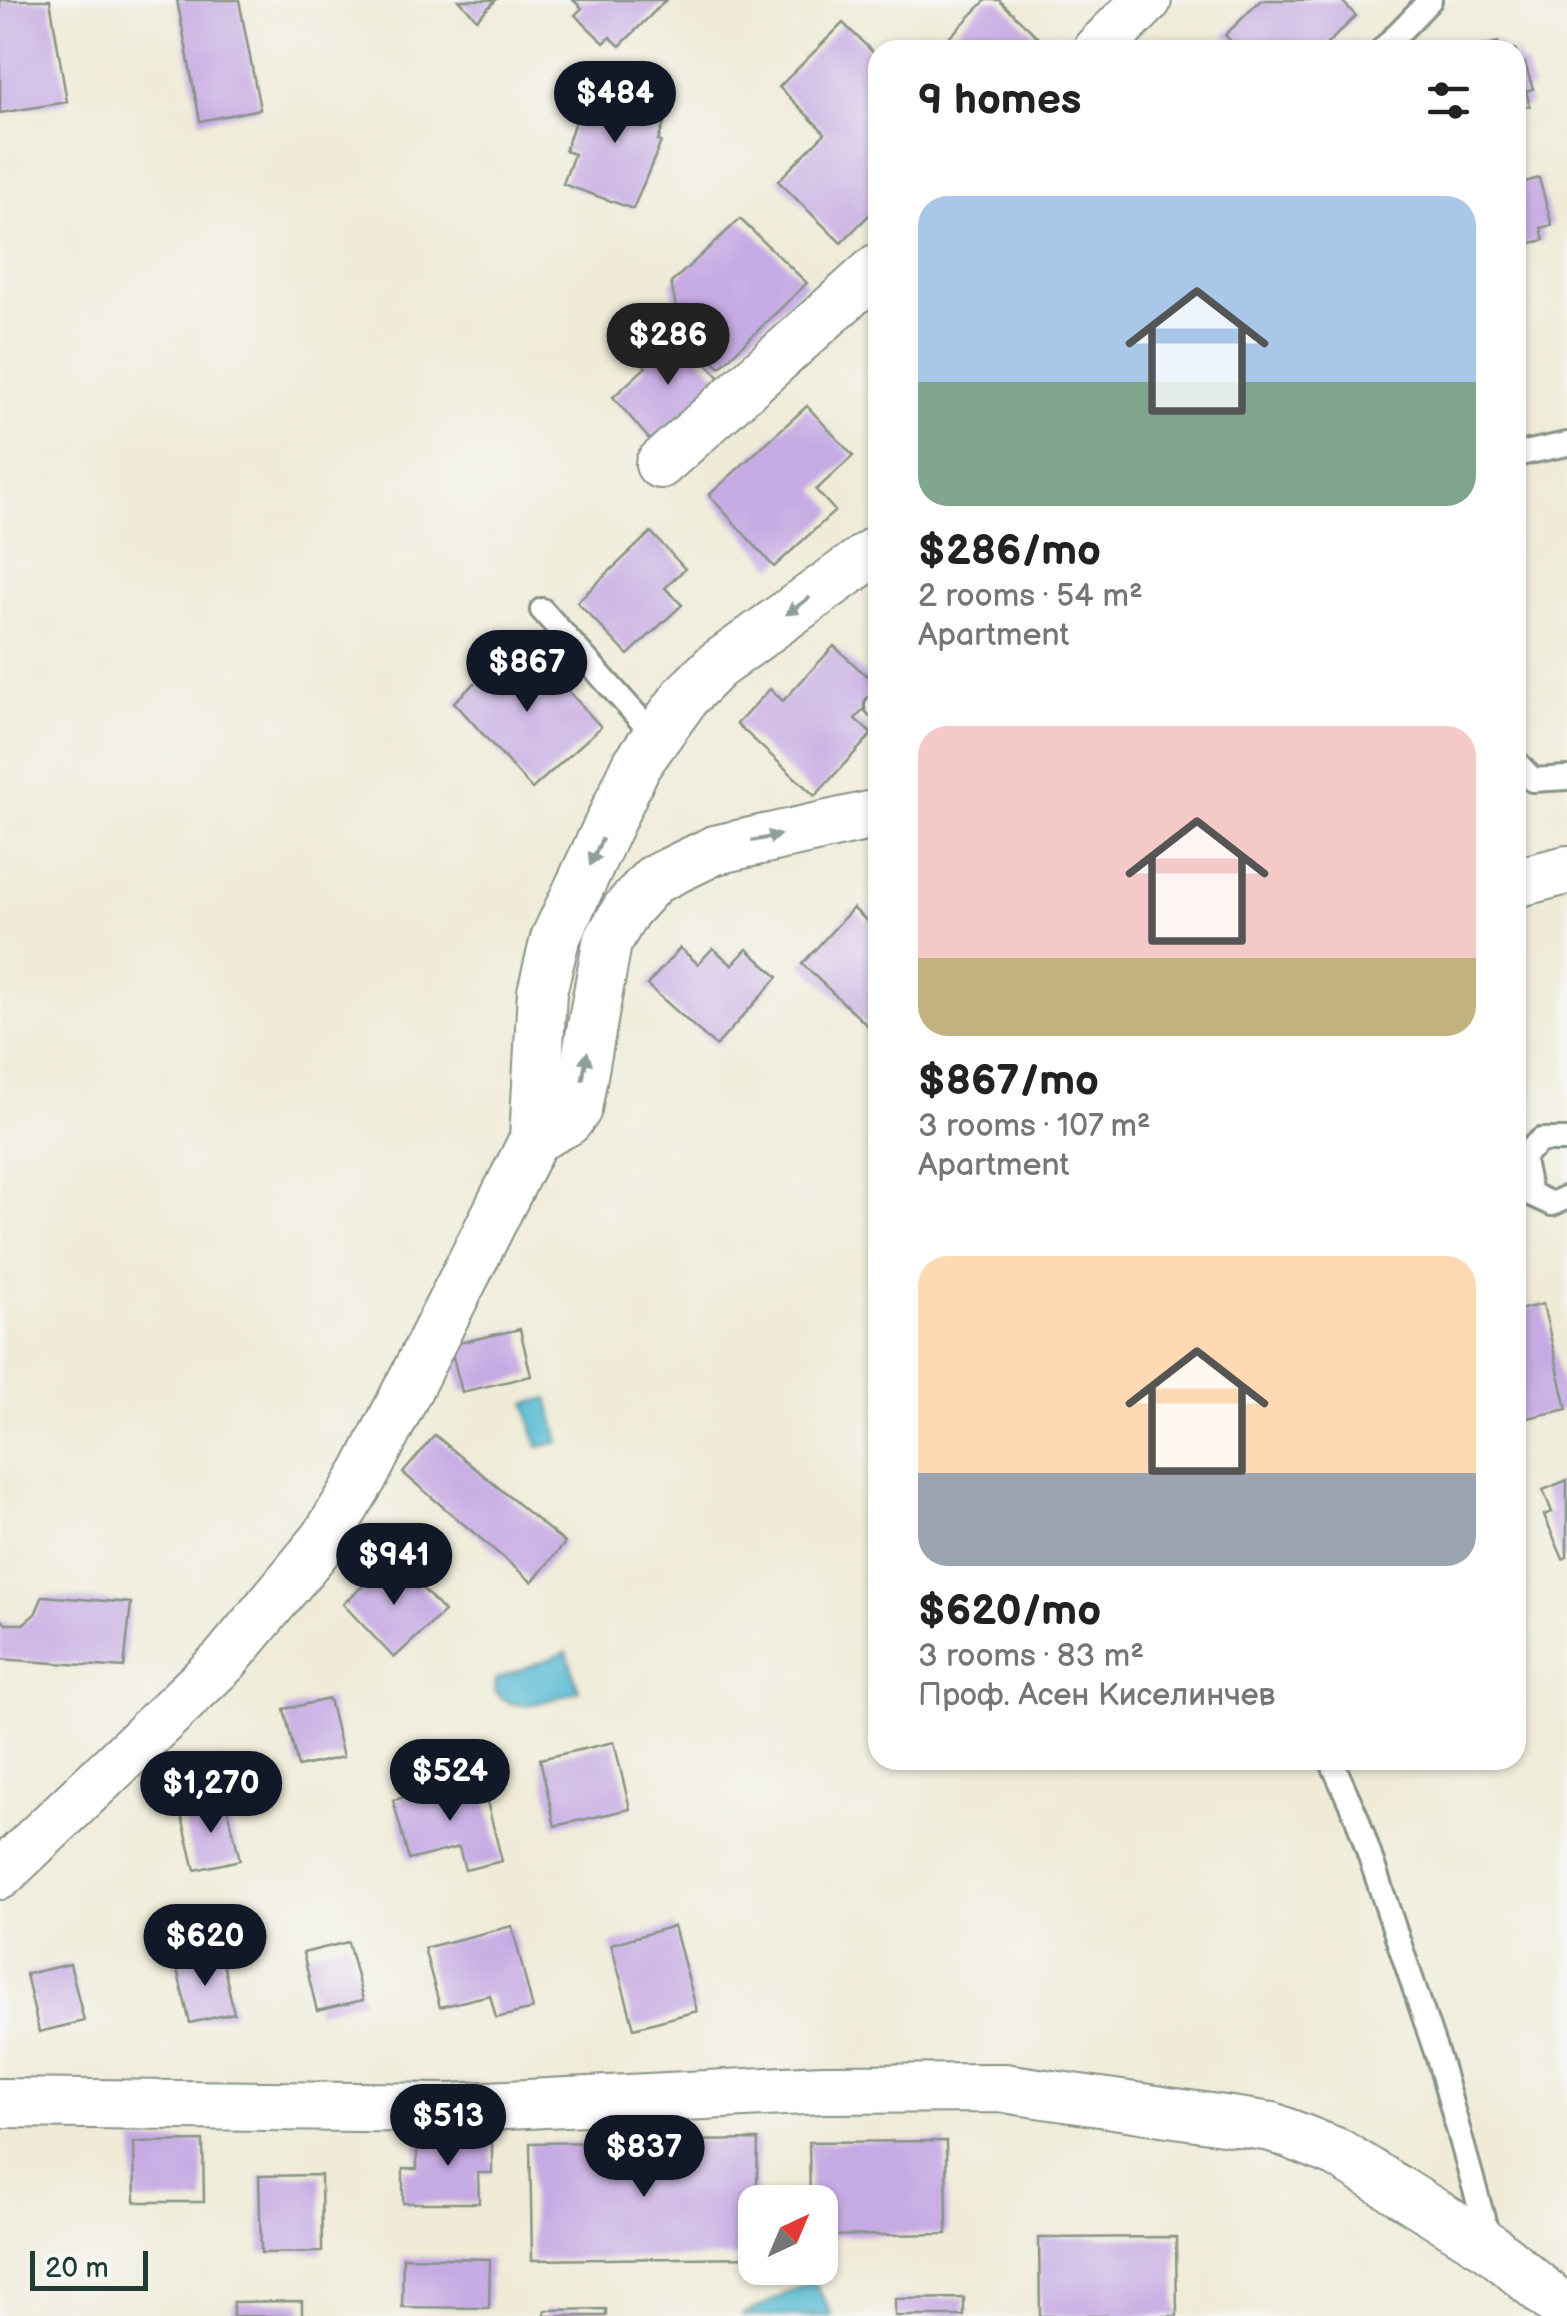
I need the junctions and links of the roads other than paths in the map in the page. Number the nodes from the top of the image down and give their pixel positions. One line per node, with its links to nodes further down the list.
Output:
1 (1147, 0): 3 (street)
2 (1430, 0): 4 (lane)
3 (1106, 40)
4 (1392, 40)
5 (868, 277): 8 (street)
6 (1567, 444): 7 (lane)
7 (1526, 453)
8 (660, 464)
9 (868, 556): 11 (street, one-way to 11)
10 (542, 610): 11 (lane)
11 (655, 736): 17 (street, one-way to 17)
12 (1526, 773): 13 (lane)
13 (1567, 778)
14 (868, 816): 17 (street, one-way to 14)
15 (1567, 870): 16 (street)
16 (1526, 879)
17 (534, 1140): 23 (street)
18 (1567, 1140): 19 (lane)
19 (1526, 1152)
20 (1526, 1175): 21 (lane)
21 (1567, 1196)
22 (1335, 1770): 25 (lane)
23 (0, 1875)
24 (0, 2104): 25 (street)
25 (1491, 2248): 26 (street)
26 (1567, 2310)

